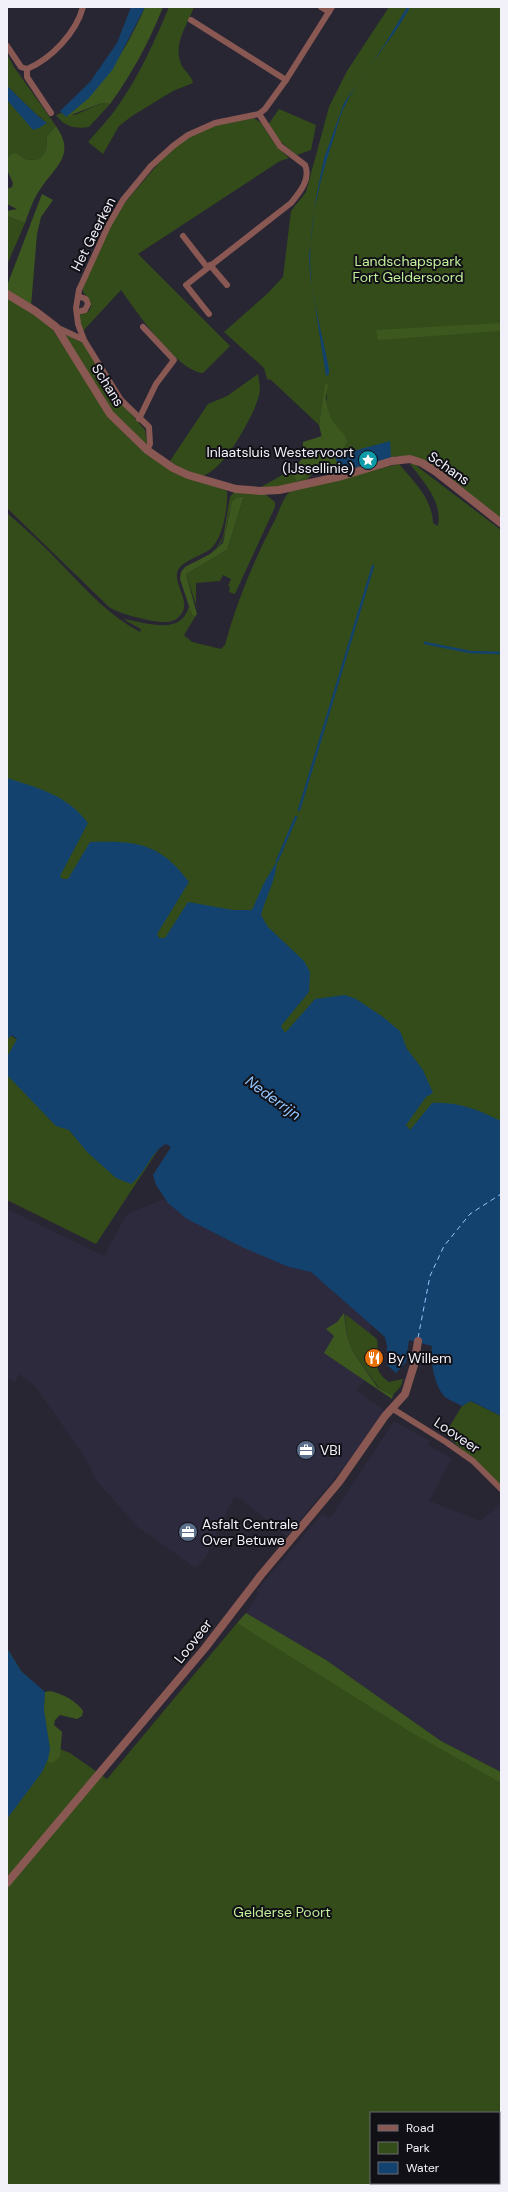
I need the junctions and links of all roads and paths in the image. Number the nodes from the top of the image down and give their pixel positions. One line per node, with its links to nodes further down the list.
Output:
1 (83, 7): 6 (street)
2 (321, 7): 3 (street)
3 (330, 9): 7 (street)
4 (191, 20): 7 (street)
5 (7, 46): 6 (street)
6 (27, 69): 8 (street)
7 (286, 80): 9 (street)
8 (51, 113)
9 (259, 114): 11 (street); 14 (street, Het Geerken)
10 (183, 236): 11 (street)
11 (209, 266): 12 (street); 16 (street)
12 (227, 285)
13 (7, 294): 17 (street, Schans)
14 (78, 296): 15 (street, Het Geerken); 15 (street)
15 (77, 312): 19 (street, Het Geerken)
16 (209, 314)
17 (56, 327): 19 (street, Schans); 21 (street, Schans)
18 (143, 327): 20 (street, Schans)
19 (84, 340): 20 (street, Schans)
20 (139, 419): 21 (street, Schans)
21 (147, 450): 22 (street, Schans)
22 (501, 523)
23 (418, 1341): 24 (street, Looveer)
24 (393, 1409): 25 (street, Looveer); 26 (street, Looveer)
25 (501, 1489)
26 (7, 1883)

